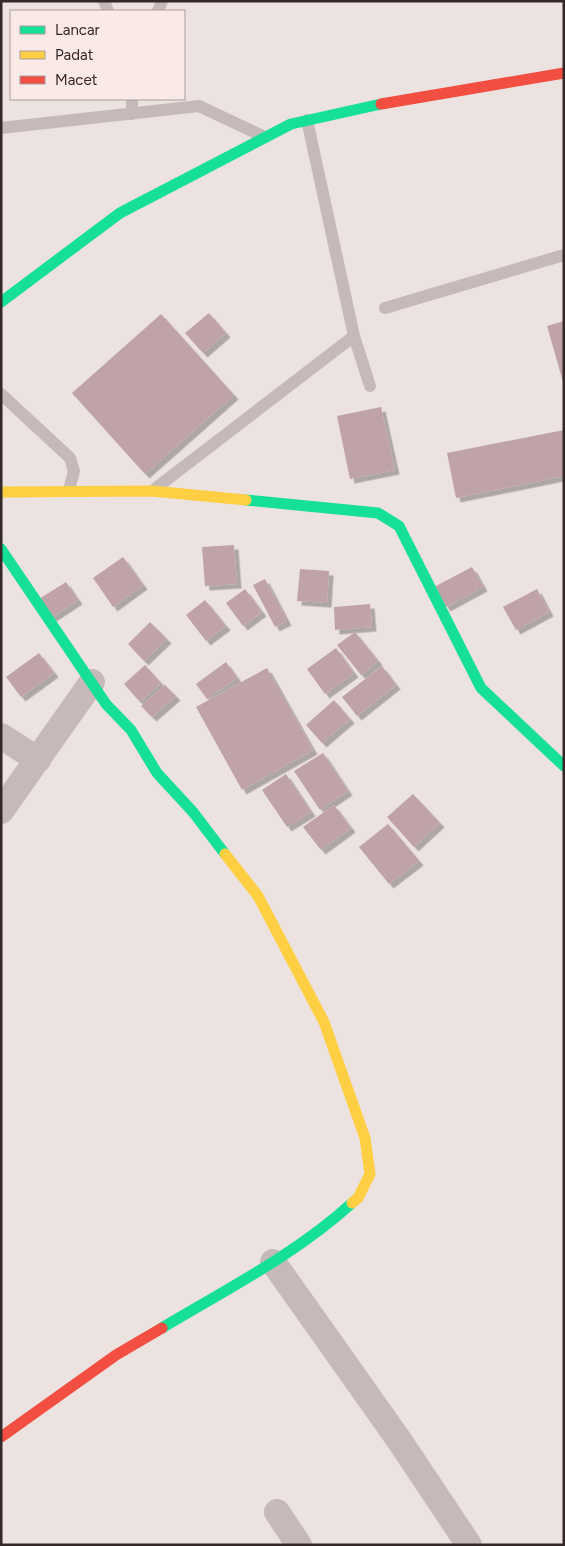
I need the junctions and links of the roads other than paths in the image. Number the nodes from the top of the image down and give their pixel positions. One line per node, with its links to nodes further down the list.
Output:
1 (564, 73): 4 (street)
2 (132, 100): 3 (lane)
3 (132, 114): 5 (lane); 6 (lane)
4 (307, 120): 6 (street); 10 (lane)
5 (1, 128)
6 (266, 136): 8 (street)
7 (564, 255): 9 (lane)
8 (1, 302)
9 (385, 308)
10 (354, 336): 11 (lane); 14 (lane)
11 (370, 386)
12 (1, 394): 13 (lane)
13 (69, 490): 14 (street); 15 (street)
14 (152, 491): 20 (street)
15 (1, 492)
16 (1, 549): 17 (street)
17 (92, 682): 19 (street); 22 (street)
18 (1, 736): 19 (street)
19 (38, 760): 21 (street)
20 (564, 766)
21 (1, 811)
22 (273, 1262): 23 (street); 26 (street)
23 (1, 1437)
24 (277, 1512): 25 (street)
25 (299, 1545)
26 (469, 1545)

